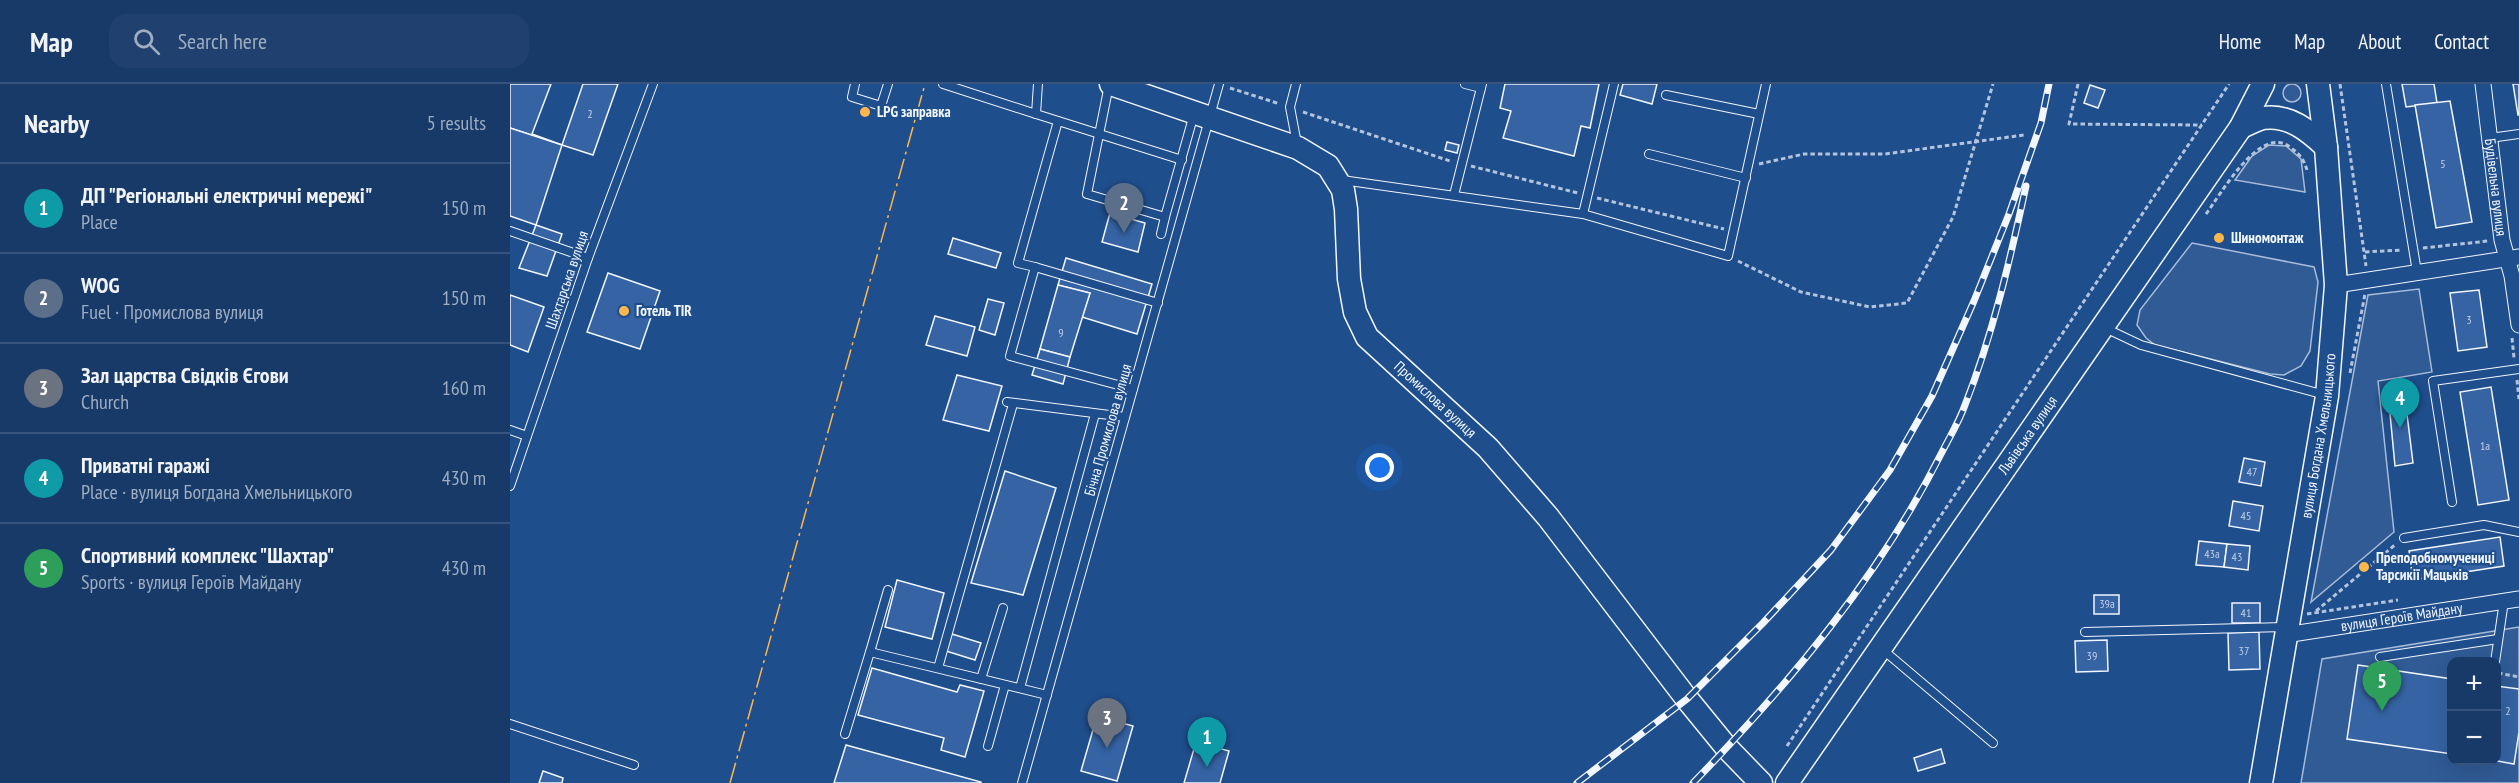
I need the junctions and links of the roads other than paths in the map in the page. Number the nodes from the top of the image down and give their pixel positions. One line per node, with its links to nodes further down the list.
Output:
1 (653, 84): 37 (lane, Шахтарська вулиця)
2 (855, 84): 3 (lane)
3 (888, 84)
4 (943, 84): 18 (lane)
5 (1038, 84): 18 (lane)
6 (1110, 84): 19 (main road); 23 (lane)
7 (1219, 84): 19 (lane, Бічна Промислова вулиця)
8 (1296, 84): 27 (lane)
9 (1466, 84): 16 (lane)
10 (1614, 84): 33 (lane)
11 (1766, 84): 20 (lane)
12 (2264, 84): 22 (main road, Львівська вулиця)
13 (2318, 84): 26 (main road, вулиця Богдана Хмельницького)
14 (2386, 84): 40 (lane)
15 (2483, 84): 25 (street, Будівельна вулиця)
16 (1481, 86): 32 (lane)
17 (1666, 95): 20 (lane)
18 (1036, 114): 21 (lane)
19 (1202, 114): 27 (main road); 29 (lane); 42 (lane, Бічна Промислова вулиця)
20 (1760, 114): 30 (lane)
21 (1058, 121): 23 (lane); 39 (lane)
22 (2241, 127): 26 (main road); 44 (main road, Львівська вулиця)
23 (1099, 134): 29 (lane); 34 (lane)
24 (2519, 134): 25 (lane)
25 (2490, 138): 38 (street, Будівельна вулиця)
26 (2326, 147): 41 (main road, вулиця Богдана Хмельницького)
27 (1298, 148): 31 (main road)
28 (1649, 154): 30 (lane)
29 (1182, 160): 34 (lane)
30 (1746, 178): 33 (lane)
31 (1338, 179): 32 (lane); 77 (main road, Промислова вулиця)
32 (1454, 195): 33 (lane)
33 (1583, 214)
34 (1165, 217): 36 (lane)
35 (510, 231): 37 (lane)
36 (1161, 234)
37 (588, 258): 51 (lane, Шахтарська вулиця)
38 (2513, 258): 40 (street); 43 (street, Будівельна вулиця)
39 (1035, 267): 42 (lane); 46 (lane)
40 (2417, 272): 41 (street)
41 (2336, 285): 47 (main road, вулиця Богдана Хмельницького)
42 (1158, 303): 46 (lane, Бічна Промислова вулиця)
43 (2519, 325)
44 (2103, 327): 47 (lane); 62 (main road, Львівська вулиця)
45 (2519, 369): 53 (lane)
46 (1132, 389): 49 (lane, Бічна Промислова вулиця)
47 (2327, 396): 59 (main road, вулиця Богдана Хмельницького)
48 (1095, 414): 49 (lane); 66 (lane); 69 (lane)
49 (1125, 417): 70 (lane, Бічна Промислова вулиця)
50 (510, 430): 51 (lane)
51 (527, 436): 52 (lane, Шахтарська вулиця)
52 (510, 486)
53 (2452, 502)
54 (2519, 532): 55 (lane)
55 (2404, 538)
56 (888, 590): 63 (lane)
57 (2511, 600): 59 (street, вулиця Героїв Майдану); 61 (lane)
58 (1003, 608): 67 (lane)
59 (2286, 631): 60 (lane); 79 (main road, вулиця Богдана Хмельницького)
60 (2085, 632)
61 (2498, 639): 64 (lane); 65 (lane)
62 (1881, 648): 73 (lane); 78 (main road, Львівська вулиця)
63 (870, 652): 66 (lane); 72 (lane)
64 (2380, 657)
65 (2496, 657)
66 (938, 668): 67 (lane)
67 (981, 679): 68 (lane)
68 (1005, 685): 69 (lane); 74 (lane)
69 (1020, 688): 70 (lane)
70 (1047, 695): 76 (lane, Бічна Промислова вулиця)
71 (510, 724): 75 (lane)
72 (845, 734)
73 (1992, 743)
74 (988, 746)
75 (634, 765)
76 (1022, 783)
77 (1761, 783)
78 (1787, 783)
79 (2261, 783)

